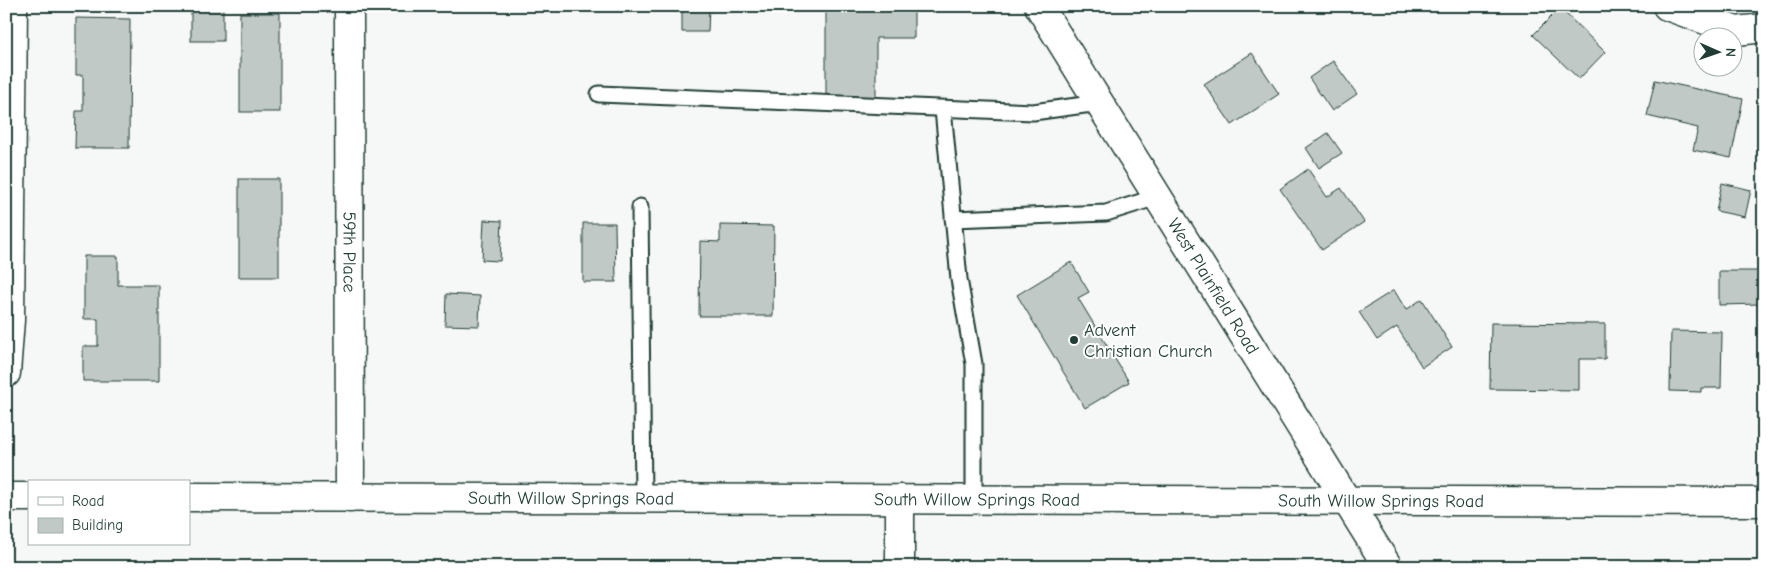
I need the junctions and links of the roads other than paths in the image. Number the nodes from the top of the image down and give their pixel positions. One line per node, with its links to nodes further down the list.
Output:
1 (12, 6): 12 (street)
2 (349, 6): 16 (street, 59th Place)
3 (1040, 6): 7 (street, West Plainfield Road)
4 (1667, 6): 5 (street)
5 (1764, 28)
6 (599, 94): 8 (lane)
7 (1099, 103): 8 (lane); 9 (street, West Plainfield Road)
8 (943, 109): 11 (lane)
9 (1157, 197): 11 (lane); 20 (street, West Plainfield Road)
10 (640, 206): 17 (lane)
11 (953, 218): 19 (lane)
12 (6, 373)
13 (6, 497): 14 (street)
14 (28, 497)
15 (190, 497): 16 (street, South Willow Springs Road)
16 (350, 498): 17 (street, South Willow Springs Road)
17 (643, 498): 18 (street, South Willow Springs Road)
18 (900, 499): 19 (street, South Willow Springs Road); 22 (street)
19 (974, 500): 20 (street, South Willow Springs Road)
20 (1347, 500): 21 (street, South Willow Springs Road); 23 (street, West Plainfield Road)
21 (1764, 502)
22 (900, 567)
23 (1388, 567)

